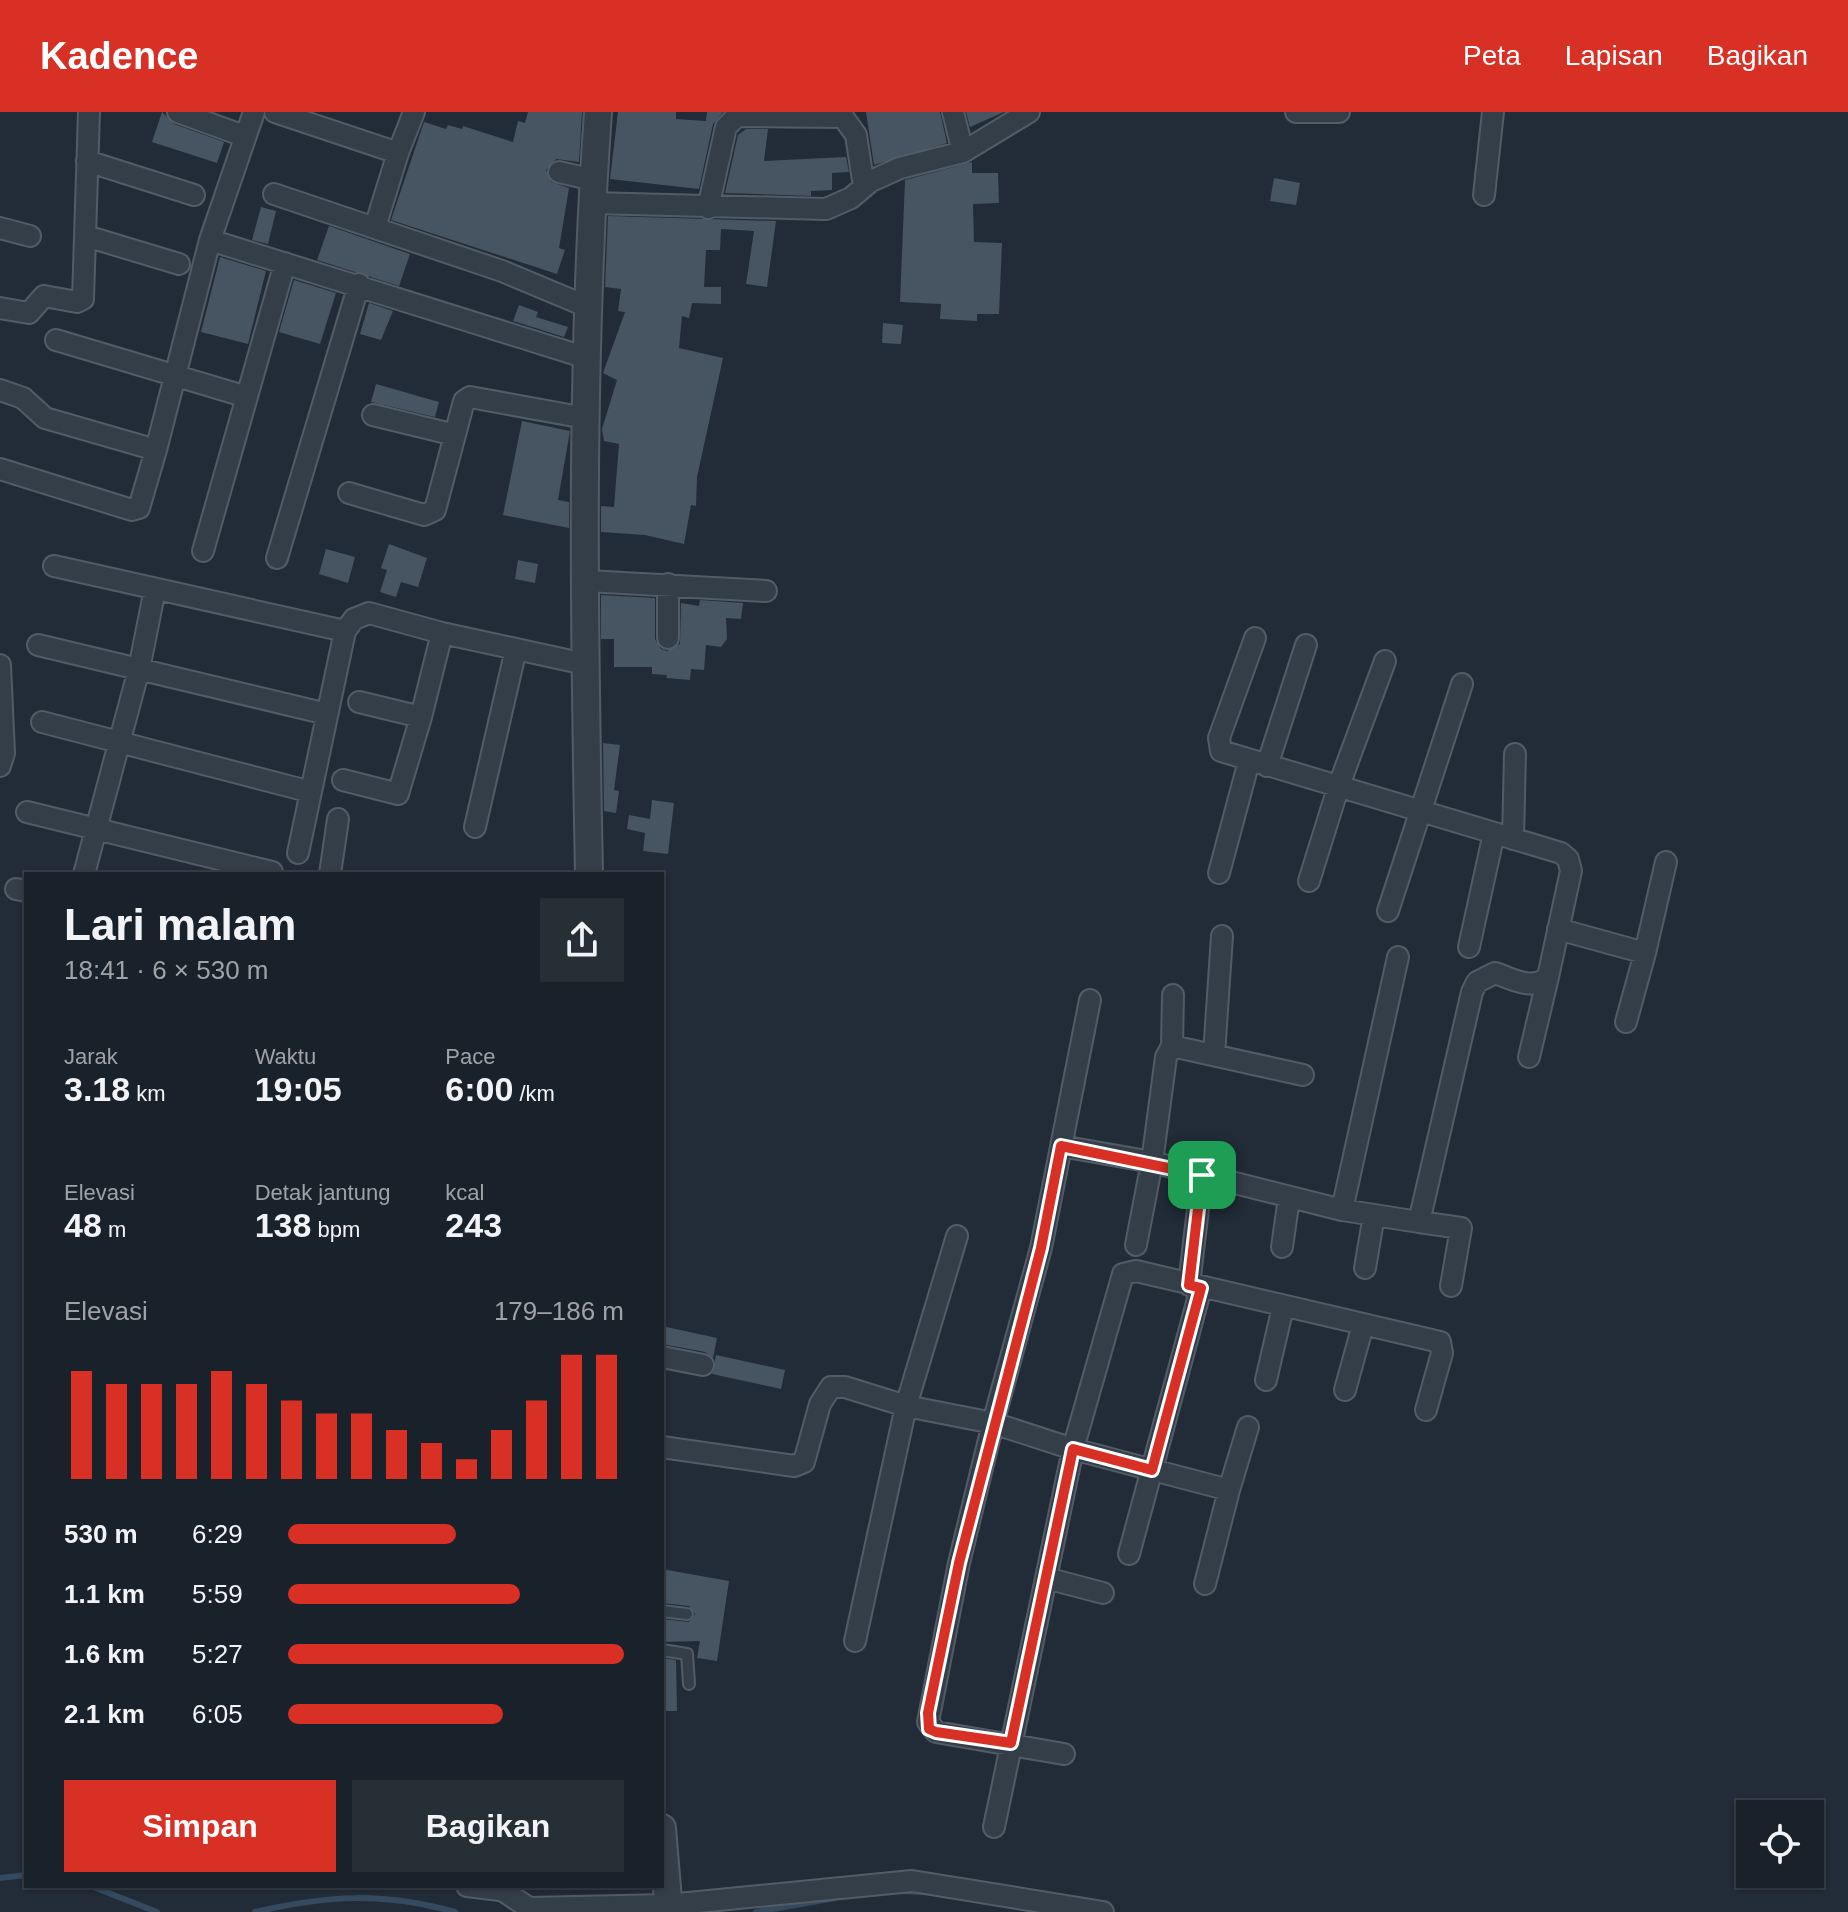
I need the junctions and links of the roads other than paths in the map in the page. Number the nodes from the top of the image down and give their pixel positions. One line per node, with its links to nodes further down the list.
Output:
1 (89, 112): 15 (street)
2 (178, 112): 12 (street)
3 (254, 112): 12 (street)
4 (275, 112): 14 (street)
5 (414, 112): 14 (street)
6 (598, 112): 18 (street)
7 (953, 112): 13 (street)
8 (1029, 112): 13 (street)
9 (1296, 112): 10 (street)
10 (1339, 112)
11 (1493, 112): 21 (street)
12 (244, 136): 27 (street)
13 (963, 152): 17 (street)
14 (398, 153): 23 (street)
15 (87, 161): 20 (street); 26 (street)
16 (559, 172): 18 (street)
17 (864, 187): 22 (street); 22 (street)
18 (593, 192): 22 (street); 31 (street)
19 (274, 194): 23 (street)
20 (194, 195)
21 (1484, 195)
22 (708, 208)
23 (375, 227): 31 (street)
24 (0, 228): 25 (street)
25 (30, 236)
26 (86, 236): 29 (street); 32 (street)
27 (210, 240): 28 (street); 35 (street)
28 (285, 263): 30 (street); 37 (street)
29 (179, 264)
30 (359, 284): 34 (street); 45 (street)
31 (588, 307): 34 (street)
32 (0, 308)
33 (56, 340): 35 (street)
34 (587, 358): 39 (street)
35 (174, 377): 37 (street); 41 (street)
36 (0, 390): 41 (street)
37 (247, 397): 44 (street)
38 (373, 415): 40 (street)
39 (585, 418): 40 (street); 47 (street)
40 (455, 435): 43 (street)
41 (156, 450): 42 (street)
42 (0, 469)
43 (349, 493)
44 (203, 551)
45 (277, 558)
46 (54, 566): 49 (street)
47 (587, 581): 48 (street); 59 (street)
48 (668, 584): 50 (street); 53 (street)
49 (155, 589): 51 (street); 61 (street)
50 (766, 591)
51 (345, 631): 52 (street); 64 (street)
52 (442, 633): 57 (street); 65 (street)
53 (668, 638)
54 (1255, 638): 69 (street)
55 (38, 645): 61 (street)
56 (1306, 645): 69 (street)
57 (516, 649): 59 (street); 77 (street)
58 (1385, 661): 72 (street)
59 (585, 664): 85 (street)
60 (0, 665): 70 (street)
61 (139, 669): 64 (street); 67 (street)
62 (1462, 684): 74 (street)
63 (359, 702): 65 (street)
64 (327, 714): 73 (street)
65 (421, 717): 71 (street)
66 (42, 722): 67 (street)
67 (118, 742): 73 (street); 78 (street)
68 (1515, 754): 79 (street)
69 (1258, 764): 72 (street); 86 (street)
70 (0, 766)
71 (343, 780)
72 (1338, 788): 74 (street); 87 (street)
73 (311, 792): 80 (street)
74 (1418, 811): 79 (street); 88 (street)
75 (27, 812): 78 (street)
76 (338, 819): 84 (street)
77 (475, 827)
78 (96, 830): 82 (street); 83 (street)
79 (1503, 836): 89 (street); 91 (street)
80 (298, 853)
81 (1666, 862): 92 (street)
82 (85, 872)
83 (272, 872)
84 (330, 872)
85 (589, 872)
86 (1219, 873)
87 (1309, 881)
88 (1388, 911)
89 (1558, 929): 92 (street); 94 (street)
90 (1222, 936): 99 (street)
91 (1469, 947)
92 (1645, 953): 97 (street)
93 (1398, 957): 106 (street)
94 (1548, 977): 100 (street); 108 (street)
95 (1173, 995): 98 (street)
96 (1090, 1000): 102 (street)
97 (1626, 1022)
98 (1172, 1046): 99 (street); 103 (street)
99 (1214, 1055): 101 (street)
100 (1529, 1057)
101 (1303, 1075)
102 (1061, 1146): 103 (street); 123 (street)
103 (1152, 1162): 104 (street); 110 (street)
104 (1202, 1175): 105 (street); 113 (street)
105 (1289, 1198): 106 (street); 111 (street)
106 (1342, 1210): 107 (street)
107 (1374, 1215): 108 (street); 112 (street)
108 (1419, 1222): 114 (street)
109 (957, 1236): 121 (street)
110 (1136, 1245)
111 (1282, 1247)
112 (1365, 1268)
113 (1195, 1286): 115 (street); 126 (street); 127 (street)
114 (1451, 1286)
115 (1283, 1307): 116 (street); 119 (street)
116 (1363, 1325): 120 (street); 122 (street)
117 (664, 1357): 118 (street)
118 (703, 1365)
119 (1266, 1380)
120 (1345, 1390)
121 (906, 1406): 123 (street); 125 (street); 135 (street)
122 (1426, 1410)
123 (993, 1423): 126 (street); 138 (street)
124 (1248, 1427): 128 (street)
125 (664, 1447)
126 (1073, 1449): 127 (street); 130 (street)
127 (1152, 1470): 128 (street); 129 (street)
128 (1229, 1490): 131 (street)
129 (1129, 1554)
130 (1046, 1578): 132 (street); 138 (street)
131 (1205, 1584)
132 (1103, 1593)
133 (664, 1611): 134 (lane)
134 (687, 1614)
135 (855, 1641)
136 (664, 1650): 137 (lane)
137 (689, 1684)
138 (1011, 1743): 139 (street); 140 (street)
139 (1064, 1754)
140 (994, 1827)
141 (664, 1851): 143 (street)
142 (498, 1888): 143 (street)
143 (669, 1909): 144 (street)
144 (1103, 1912)

